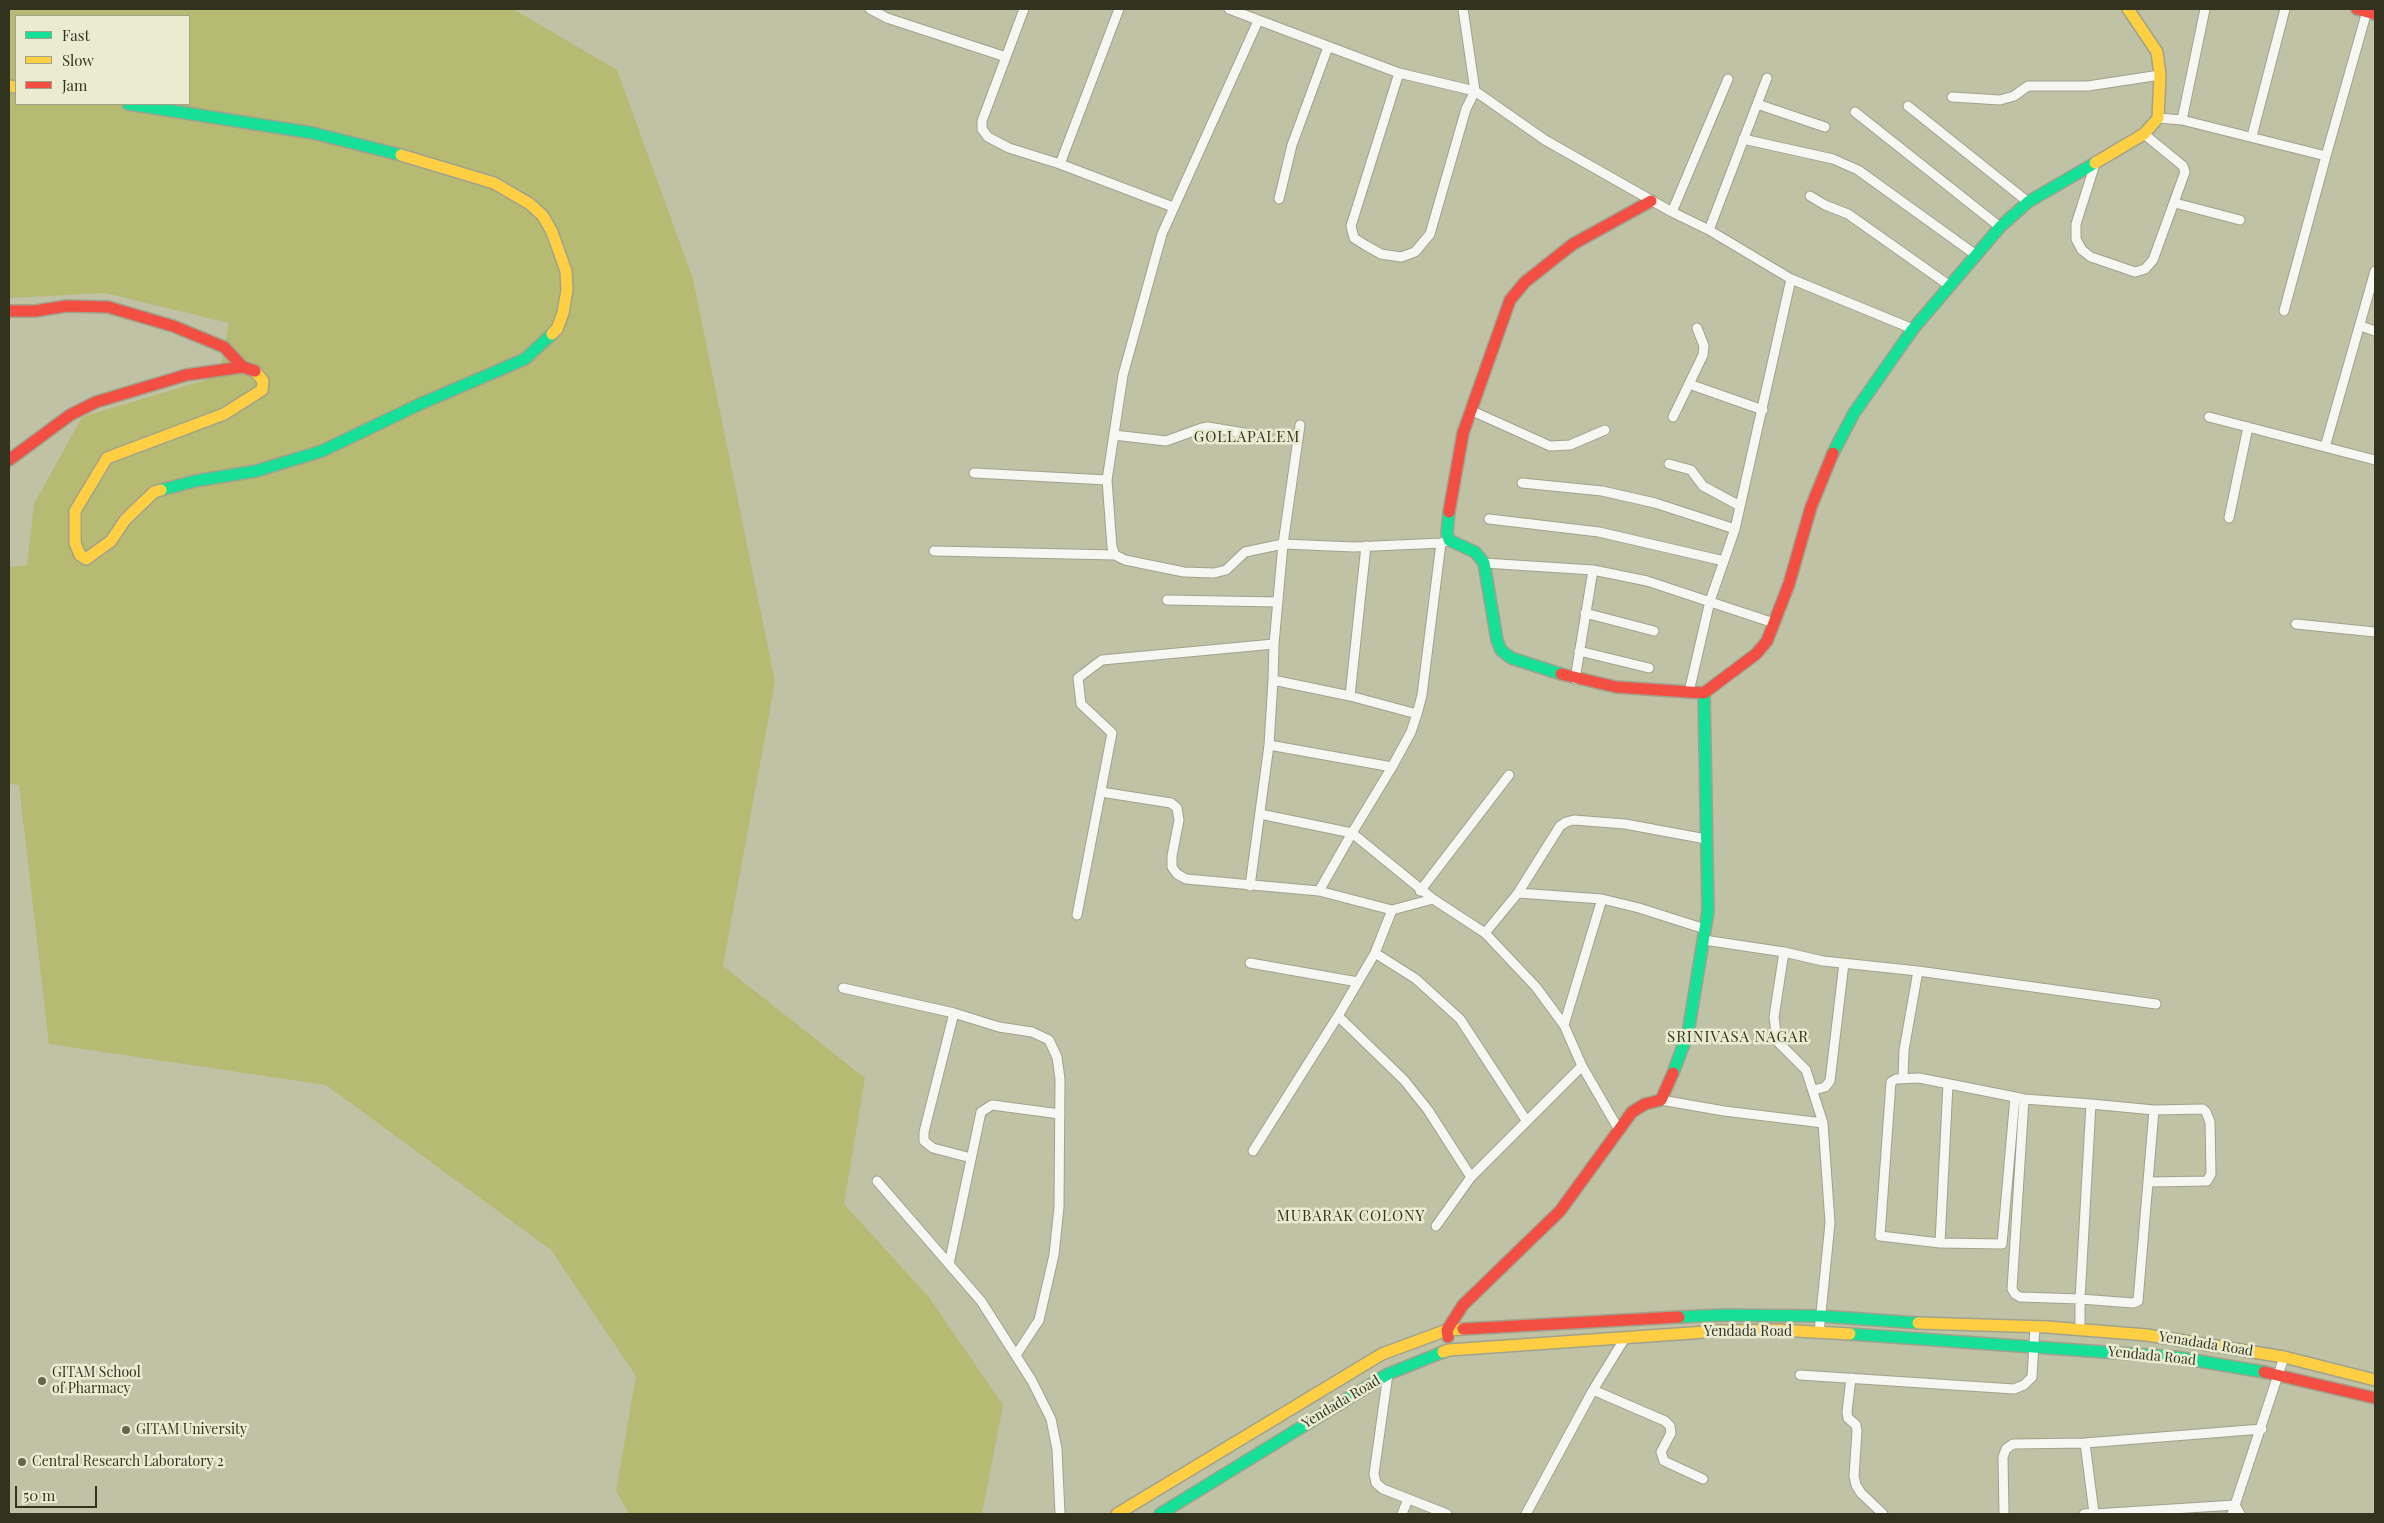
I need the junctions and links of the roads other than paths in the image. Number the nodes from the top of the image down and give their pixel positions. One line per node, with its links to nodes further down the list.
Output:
1 (870, 9): 12 (street)
2 (1024, 9): 12 (street)
3 (1119, 9): 31 (street)
4 (1229, 9): 10 (street)
5 (1463, 9): 17 (street)
6 (2128, 9): 14 (street)
7 (2206, 9): 24 (street)
8 (2285, 9): 27 (street)
9 (2366, 11): 29 (street)
10 (1258, 21): 11 (street); 37 (street)
11 (1328, 47): 13 (street); 33 (street)
12 (1006, 57): 31 (street)
13 (1399, 73): 17 (street); 17 (street)
14 (2160, 75): 18 (street); 23 (street)
15 (1728, 78): 38 (street)
16 (1767, 78): 19 (street)
17 (1476, 91): 34 (street)
18 (1952, 97)
19 (1757, 104): 25 (street); 28 (street)
20 (134, 105): 52 (street)
21 (1908, 106): 35 (street)
22 (1855, 112): 40 (street)
23 (2158, 118): 24 (street); 26 (street)
24 (2182, 120): 27 (street)
25 (1825, 127)
26 (2144, 134): 30 (street); 36 (street)
27 (2252, 136): 29 (street)
28 (1743, 139): 41 (street); 42 (street)
29 (2326, 156): 47 (street)
30 (2097, 160): 35 (street); 36 (street)
31 (1060, 164): 37 (street)
32 (1810, 196): 45 (street)
33 (1279, 199)
34 (1651, 201): 38 (street); 54 (street)
35 (2028, 202): 40 (street)
36 (2175, 203): 39 (street)
37 (1173, 207): 61 (street)
38 (1672, 212): 41 (street)
39 (2240, 220)
40 (2000, 227): 42 (street)
41 (1709, 230): 44 (street)
42 (1976, 255): 45 (street)
43 (2375, 271): 48 (street)
44 (1791, 279): 50 (street); 55 (street)
45 (1950, 286): 50 (street)
46 (9, 311): 52 (street)
47 (2284, 311)
48 (2361, 326): 51 (street); 63 (street)
49 (1697, 328): 53 (street)
50 (1913, 329): 86 (street)
51 (2375, 331)
52 (243, 367): 64 (street)
53 (1689, 384): 55 (street); 56 (street)
54 (1470, 410): 60 (street); 74 (street)
55 (1763, 410): 70 (street)
56 (1673, 417)
57 (2210, 417): 59 (street)
58 (1300, 425): 75 (street)
59 (2248, 427): 63 (street); 71 (street)
60 (1605, 430)
61 (1114, 435): 62 (street); 68 (street)
62 (1256, 436)
63 (2325, 447): 65 (street)
64 (9, 460)
65 (2375, 460)
66 (1669, 464): 70 (street)
67 (974, 473): 68 (street)
68 (1107, 480): 78 (street)
69 (1522, 483): 73 (street)
70 (1740, 506): 73 (street)
71 (2229, 518)
72 (1489, 519): 79 (street)
73 (1735, 530): 79 (street)
74 (1445, 541): 76 (street); 80 (street); 98 (street)
75 (1283, 544): 76 (street); 78 (street); 84 (street)
76 (1366, 546): 97 (street)
77 (934, 551): 78 (street)
78 (1115, 555)
79 (1724, 561): 83 (street)
80 (1484, 563): 81 (street); 93 (street)
81 (1593, 570): 83 (street); 85 (street)
82 (1167, 600): 84 (street)
83 (1710, 600): 86 (street); 95 (street)
84 (1278, 602): 90 (street)
85 (1585, 613): 88 (street); 91 (street)
86 (1774, 622): 96 (street)
87 (2296, 624): 89 (street)
88 (1654, 631)
89 (2375, 632)
90 (1274, 644): 94 (street); 102 (street)
91 (1579, 651): 92 (street); 93 (street)
92 (1649, 668)
93 (1575, 679): 95 (street)
94 (1273, 680): 97 (street); 99 (street)
95 (1689, 692): 96 (street)
96 (1704, 693): 105 (street)
97 (1350, 696): 98 (street)
98 (1417, 714): 100 (street)
99 (1269, 745): 100 (street); 103 (street)
100 (1392, 767): 104 (street)
101 (1509, 775): 108 (street)
102 (1101, 792): 106 (street); 113 (street)
103 (1260, 814): 104 (street); 106 (street)
104 (1352, 833): 107 (street); 108 (street)
105 (1706, 839): 109 (street); 115 (street)
106 (1250, 886): 107 (street)
107 (1319, 891): 112 (street)
108 (1420, 891): 110 (street)
109 (1518, 893): 111 (street); 114 (street)
110 (1433, 899): 112 (street); 114 (street)
111 (1602, 899): 115 (street); 126 (street)
112 (1392, 910): 117 (street)
113 (1077, 915)
114 (1485, 933): 126 (street)
115 (1705, 934): 116 (street); 132 (street)
116 (1784, 952): 119 (street); 130 (street)
117 (1375, 953): 121 (street); 136 (street)
118 (1250, 963): 121 (street)
119 (1844, 963): 120 (street); 130 (street)
120 (1918, 971): 123 (street); 128 (street)
121 (1358, 982): 125 (street)
122 (843, 988): 124 (street)
123 (2156, 1004)
124 (954, 1014): 135 (street); 140 (street)
125 (1338, 1016): 139 (street); 141 (street)
126 (1564, 1025): 127 (street)
127 (1582, 1066): 136 (street); 138 (street)
128 (1902, 1078): 129 (street); 145 (street)
129 (1948, 1084): 131 (street); 145 (street)
130 (1814, 1090): 137 (street)
131 (2019, 1098): 133 (street); 145 (street); 147 (street)
132 (1661, 1100): 137 (street); 138 (street)
133 (2092, 1104): 134 (street); 147 (street)
134 (2154, 1110): 143 (street); 143 (street)
135 (1060, 1114): 140 (street); 156 (street)
136 (1526, 1120): 141 (street)
137 (1823, 1123): 148 (street)
138 (1618, 1130): 150 (street)
139 (1253, 1152)
140 (971, 1158): 146 (street)
141 (1471, 1177): 144 (street)
142 (877, 1181): 146 (street)
143 (2150, 1182): 147 (street)
144 (1436, 1226)
145 (1940, 1243)
146 (949, 1264): 156 (street)
147 (2080, 1299): 151 (street)
148 (1820, 1316): 149 (street, Yendada Road); 150 (street, Yendada Road); 152 (street)
149 (2035, 1327): 151 (street, Yenadada Road); 154 (street)
150 (1447, 1330): 155 (street); 171 (street, Yendada Road)
151 (2080, 1330): 157 (street, Yenadada Road)
152 (1819, 1333): 153 (street, Yendada Road); 154 (street, Yendada Road)
153 (1625, 1338): 155 (street, Yendada Road); 163 (street)
154 (2034, 1346): 159 (street, Yendada Road); 161 (street)
155 (1449, 1350): 158 (street, Yendada Road)
156 (1016, 1355): 170 (street)
157 (2284, 1357): 159 (street); 162 (street, Yenadada Road)
158 (1388, 1374): 168 (street); 172 (street, Yendada Road)
159 (2279, 1374): 164 (street, Yendada Road); 165 (street)
160 (1800, 1375): 161 (street)
161 (1851, 1378): 176 (street)
162 (2375, 1380)
163 (1593, 1390): 167 (street); 175 (street)
164 (2375, 1398)
165 (2262, 1429): 166 (street); 169 (street)
166 (2085, 1443): 177 (street); 178 (street)
167 (1703, 1479)
168 (1408, 1499): 173 (street); 174 (street)
169 (2234, 1505): 178 (street); 179 (street); 180 (street)
170 (1060, 1514)
171 (1117, 1514)
172 (1160, 1514)
173 (1402, 1514)
174 (1447, 1514)
175 (1526, 1514)
176 (1883, 1514)
177 (2004, 1514)
178 (2091, 1514)
179 (2232, 1514)
180 (2240, 1514)

